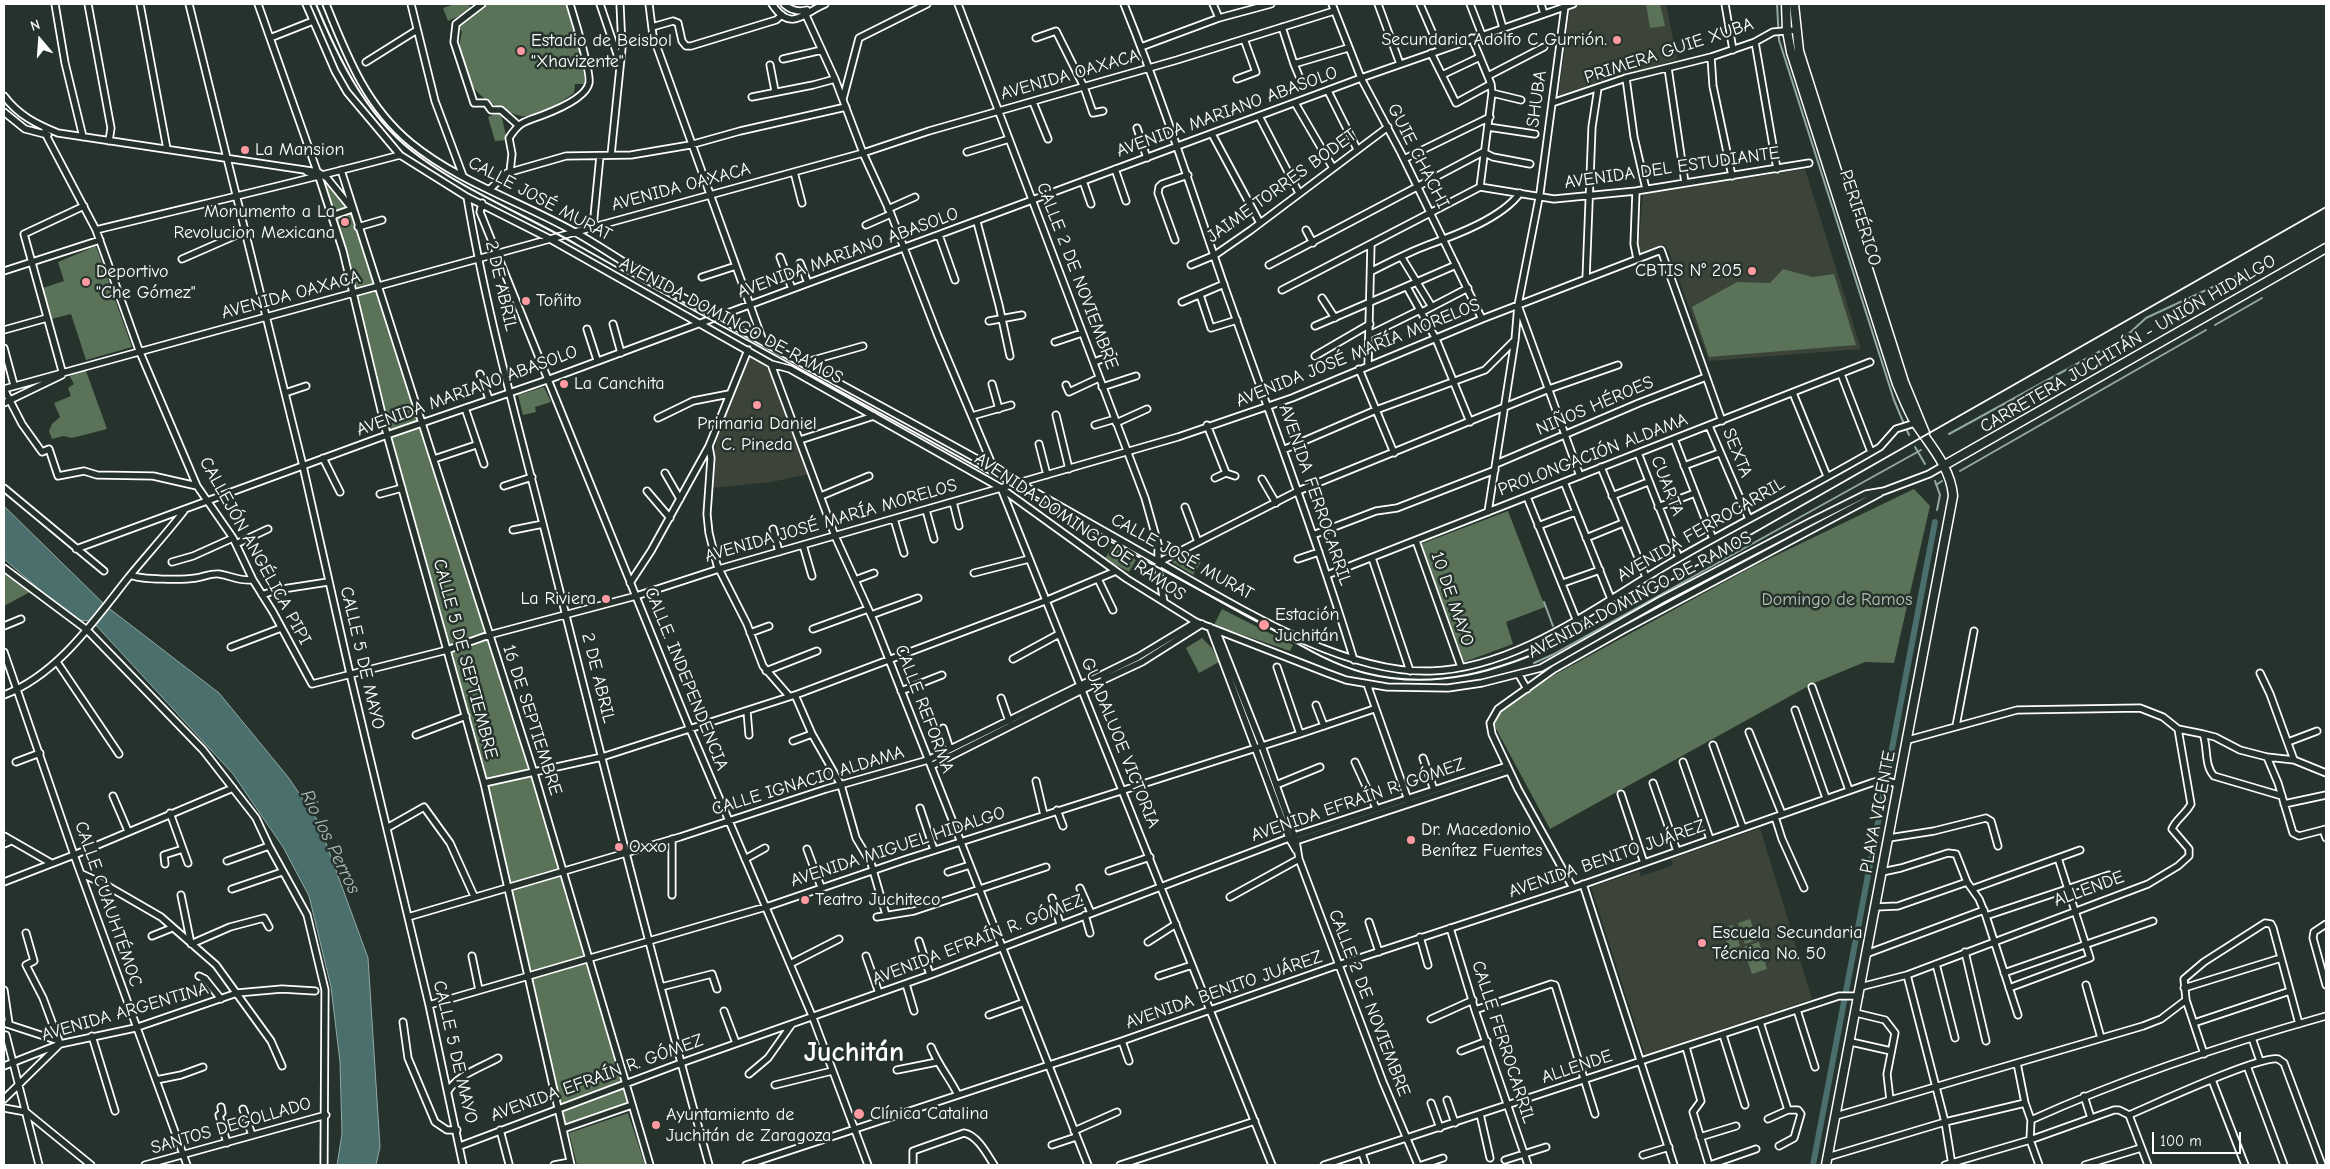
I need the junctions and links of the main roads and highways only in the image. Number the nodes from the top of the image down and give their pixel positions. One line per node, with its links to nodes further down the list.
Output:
1 (1786, 4): 4 (main road, PERIFÉRICO)
2 (1794, 4): 4 (main road, PERIFÉRICO)
3 (2326, 248): 5 (main road, CARRETERA JUCHITÁN - UNIÓN HIDALGO)
4 (1925, 435): 5 (main road, PERIFÉRICO)
5 (1943, 466): 6 (main road, PLAYA VICENTE)
6 (1827, 1161)

